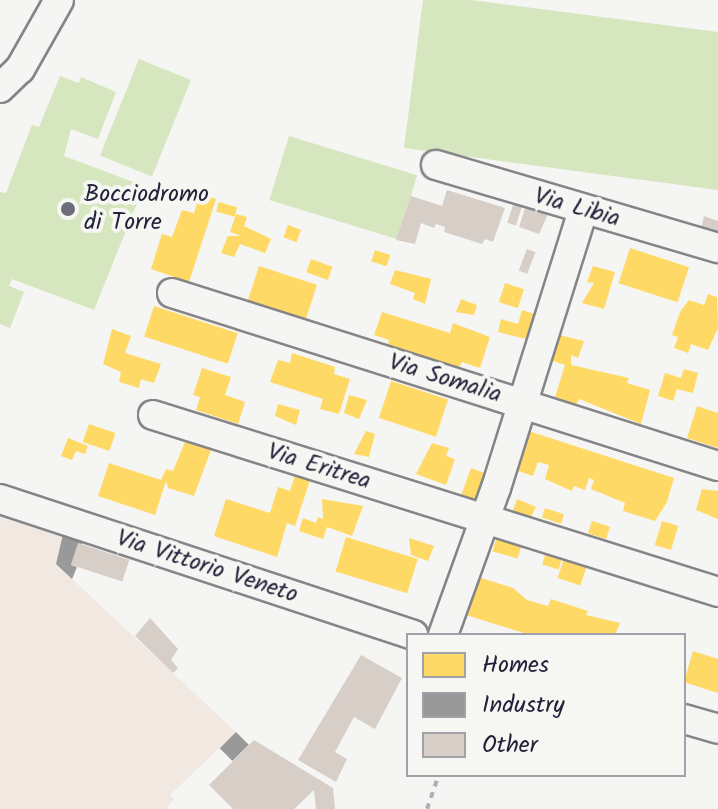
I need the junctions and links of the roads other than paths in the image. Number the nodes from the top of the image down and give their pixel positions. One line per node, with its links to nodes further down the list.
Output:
1 (59, 0): 2 (street)
2 (0, 88)
3 (436, 165): 4 (street, Via Libia)
4 (583, 211): 5 (street, Via Libia); 7 (street)
5 (718, 248)
6 (172, 293): 7 (street, Via Somalia)
7 (523, 403): 9 (street, Via Somalia); 11 (street)
8 (153, 415): 11 (street, Via Eritrea)
9 (718, 466)
10 (0, 499): 13 (street, Via Vittorio Veneto)
11 (485, 520): 12 (street, Via Eritrea); 14 (street)
12 (718, 592)
13 (407, 633)
14 (444, 633)
15 (686, 720): 16 (street)
16 (718, 729)

